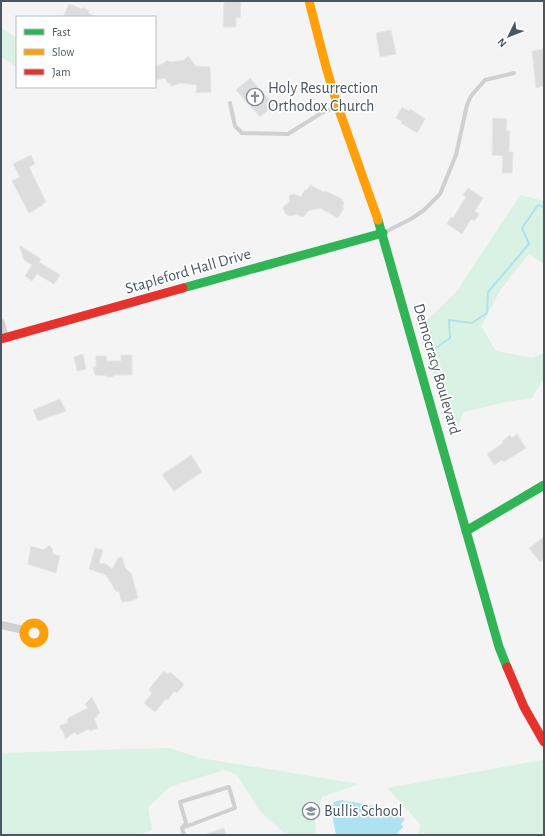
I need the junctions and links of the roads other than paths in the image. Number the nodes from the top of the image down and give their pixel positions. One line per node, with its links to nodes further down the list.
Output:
1 (309, 1): 4 (main road, Democracy Boulevard)
2 (514, 73): 5 (lane)
3 (230, 104): 4 (lane)
4 (338, 107): 5 (main road, Democracy Boulevard)
5 (383, 233): 7 (main road, Stapleford Hall Drive); 9 (main road, Democracy Boulevard)
6 (1, 323): 7 (street)
7 (3, 339)
8 (544, 485): 9 (main road)
9 (466, 531): 12 (main road, Democracy Boulevard)
10 (1, 625): 11 (street)
11 (24, 630)
12 (544, 742)
13 (182, 828): 13 (lane); 14 (lane)
14 (184, 835)

